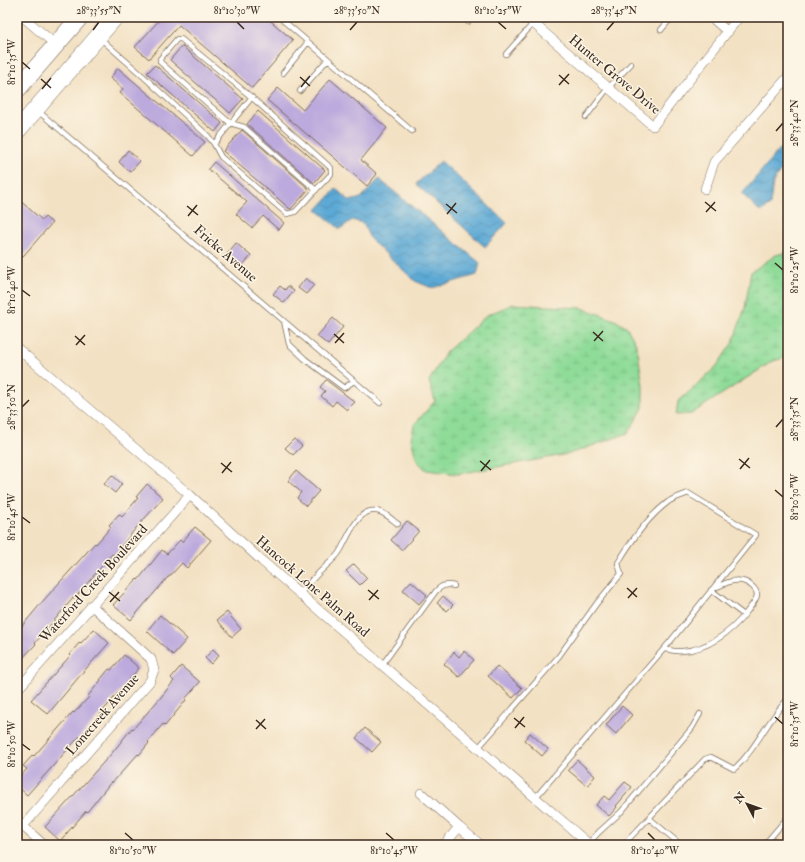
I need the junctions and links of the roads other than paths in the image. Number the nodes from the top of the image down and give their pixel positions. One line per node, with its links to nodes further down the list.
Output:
1 (23, 17): 16 (street)
2 (80, 17): 16 (highway)
3 (115, 17): 14 (highway)
4 (279, 17): 15 (lane)
5 (472, 17): 11 (lane)
6 (526, 17): 10 (street, Hunter Grove Drive)
7 (672, 17): 12 (lane)
8 (711, 17): 13 (street)
9 (739, 17): 13 (street, Hunter Grove Drive)
10 (536, 20): 17 (lane); 23 (street, Hunter Grove Drive)
11 (468, 22)
12 (661, 30)
13 (728, 32): 23 (street, Hunter Grove Drive)
14 (98, 37): 22 (highway); 32 (lane)
15 (308, 42): 18 (lane); 20 (lane)
16 (56, 45): 22 (highway); 24 (highway)
17 (506, 54)
18 (328, 59): 25 (lane); 31 (lane)
19 (631, 64): 23 (lane)
20 (283, 73)
21 (788, 76): 33 (street)
22 (54, 88): 27 (highway)
23 (608, 88): 28 (lane)
24 (17, 90)
25 (300, 91)
26 (252, 97): 29 (lane); 29 (lane); 34 (lane)
27 (35, 109): 30 (highway); 35 (lane, Fricke Avenue)
28 (586, 117)
29 (230, 123): 32 (lane); 34 (lane)
30 (17, 131)
31 (412, 131)
32 (214, 144): 34 (lane)
33 (705, 189)
34 (316, 190)
35 (284, 321): 37 (lane, Fricke Avenue); 37 (lane)
36 (17, 348): 39 (street, Hancock Lone Palm Road)
37 (354, 381): 38 (lane, Fricke Avenue)
38 (380, 403)
39 (190, 495): 43 (street, Hancock Lone Palm Road); 44 (street, Waterford Creek Boulevard)
40 (398, 524): 43 (lane)
41 (454, 586): 47 (lane)
42 (712, 590): 45 (lane); 45 (lane); 46 (lane); 51 (lane)
43 (300, 594): 47 (street, Hancock Lone Palm Road)
44 (91, 605): 48 (street, Waterford Creek Boulevard); 56 (street, Lonecreek Avenue)
45 (744, 615): 46 (lane)
46 (664, 649): 53 (lane)
47 (382, 665): 51 (street, Hancock Lone Palm Road)
48 (17, 690)
49 (788, 699): 55 (lane)
50 (700, 714): 58 (lane)
51 (478, 748): 53 (street, Hancock Lone Palm Road)
52 (421, 793): 57 (street)
53 (535, 798): 58 (street, Hancock Lone Palm Road)
54 (788, 817): 64 (lane)
55 (649, 818): 62 (lane); 63 (lane)
56 (20, 824): 59 (street)
57 (460, 827): 60 (street); 61 (street)
58 (589, 844)
59 (44, 845)
60 (444, 845)
61 (481, 845)
62 (623, 845)
63 (681, 845)
64 (764, 845)

